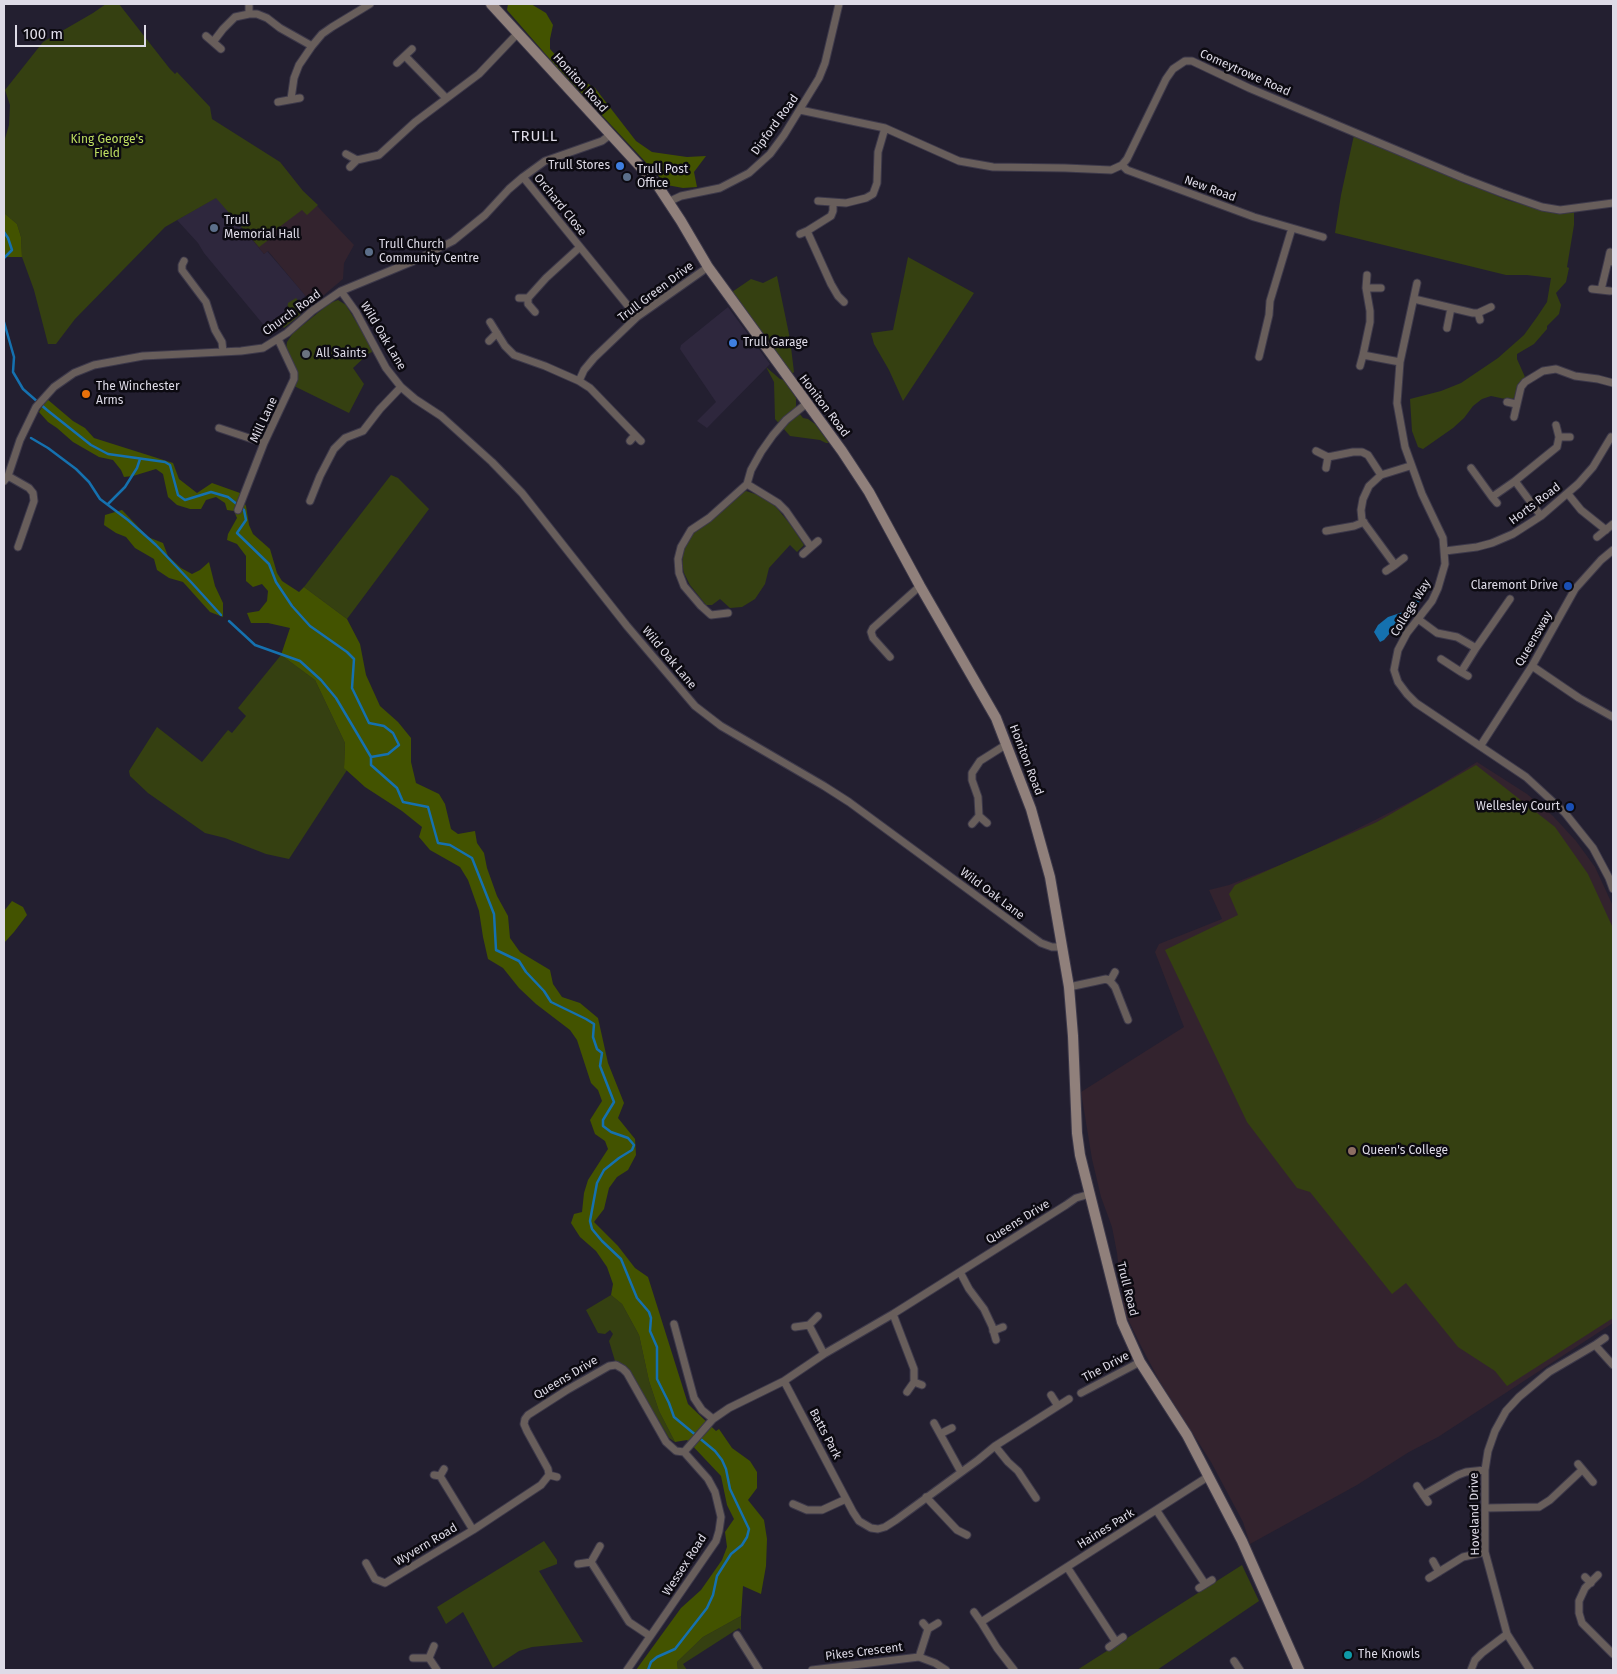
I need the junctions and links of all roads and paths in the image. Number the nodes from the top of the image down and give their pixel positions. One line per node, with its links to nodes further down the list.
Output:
1 (249, 4): 5 (street)
2 (370, 4): 9 (street)
3 (491, 4): 6 (street, Honiton Road)
4 (839, 4): 18 (street, Dipford Road)
5 (249, 14): 8 (street); 9 (street)
6 (518, 33): 15 (street); 20 (street, Honiton Road)
7 (206, 36): 8 (street)
8 (213, 42): 11 (street)
9 (312, 46): 16 (street)
10 (412, 49): 12 (street)
11 (221, 50)
12 (405, 56): 13 (street); 15 (street)
13 (397, 63)
14 (300, 98): 16 (street)
15 (446, 98): 22 (street)
16 (291, 99): 17 (street)
17 (278, 102)
18 (800, 110): 19 (street); 27 (street, Dipford Road)
19 (885, 128): 23 (street); 28 (street)
20 (610, 135): 25 (street, Church Road); 27 (street, Honiton Road)
21 (346, 154): 22 (street)
22 (357, 160): 24 (street)
23 (1122, 165): 29 (street, Comeytrowe Road); 30 (street, New Road)
24 (350, 167)
25 (523, 177): 34 (street, Orchard Close); 45 (street, Church Road)
26 (818, 200): 28 (street)
27 (668, 202): 38 (street, Honiton Road)
28 (833, 203): 31 (street)
29 (1613, 203)
30 (1292, 228): 33 (street, New Road); 62 (street)
31 (807, 231): 32 (street); 50 (street)
32 (800, 234)
33 (1323, 237)
34 (580, 247): 48 (street, Orchard Close); 54 (street, Orchard Close)
35 (1610, 252): 37 (street)
36 (184, 261): 60 (street)
37 (1610, 262): 44 (street)
38 (708, 267): 54 (street, Trull Green Drive); 71 (street, Honiton Road)
39 (1368, 275): 41 (street)
40 (1418, 282): 49 (street, College Way)
41 (1366, 288): 42 (street); 61 (street)
42 (1381, 288)
43 (1592, 289): 44 (street)
44 (1602, 290): 46 (street)
45 (341, 291): 58 (street, Church Road); 69 (street, Wild Oak Lane)
46 (1610, 291)
47 (519, 298): 48 (street)
48 (528, 298): 53 (street)
49 (1414, 299): 52 (street); 63 (street, College Way)
50 (844, 302)
51 (1491, 307): 52 (street)
52 (1451, 308): 56 (street)
53 (535, 312)
54 (637, 317): 67 (street, Trull Green Drive)
55 (490, 322): 57 (street)
56 (1447, 328)
57 (497, 333): 59 (street); 67 (street)
58 (278, 339): 60 (street, Church Road); 80 (street, Mill Lane)
59 (489, 341)
60 (222, 352): 87 (street, Church Road)
61 (1362, 356): 63 (street); 65 (street)
62 (1258, 357)
63 (1400, 362): 83 (street, College Way)
64 (1566, 362): 66 (street)
65 (1360, 366)
66 (1562, 371): 68 (street); 72 (street)
67 (579, 381): 79 (street)
68 (1613, 383)
69 (401, 387): 92 (street); 130 (street, Wild Oak Lane)
70 (1507, 402): 72 (street)
71 (806, 404): 89 (street); 112 (street, Honiton Road)
72 (1516, 404): 73 (street)
73 (1514, 417)
74 (1556, 425): 78 (street)
75 (219, 428): 80 (street)
76 (1570, 436): 78 (street)
77 (1612, 436): 90 (street, Horts Road)
78 (1559, 437): 88 (street)
79 (641, 441)
80 (264, 443): 94 (street, Mill Lane)
81 (1316, 451): 82 (street)
82 (1328, 457): 84 (street); 86 (street)
83 (1410, 466): 86 (street); 107 (street, College Way)
84 (1326, 468)
85 (1471, 468): 91 (street)
86 (1381, 475): 96 (street)
87 (6, 479): 101 (street)
88 (1515, 481): 91 (street); 95 (street)
89 (746, 484): 105 (street); 114 (street)
90 (1568, 494): 95 (street, Horts Road); 98 (street)
91 (1492, 497): 93 (street)
92 (310, 501)
93 (1497, 503)
94 (238, 510)
95 (1541, 516): 107 (street, Horts Road)
96 (1364, 522): 99 (street); 110 (street)
97 (1613, 524): 98 (street)
98 (1606, 530): 102 (street)
99 (1326, 531)
100 (13, 533): 101 (street)
101 (22, 536): 104 (street)
102 (1597, 537)
103 (818, 541): 105 (street)
104 (18, 547)
105 (811, 547): 108 (street)
106 (1613, 550): 119 (street, Queensway)
107 (1445, 551): 115 (street, College Way)
108 (803, 554)
109 (1404, 558): 110 (street)
110 (1395, 565): 111 (street)
111 (1386, 572)
112 (920, 586): 117 (street); 123 (street, Honiton Road)
113 (1510, 599): 116 (street)
114 (728, 613)
115 (1418, 619): 116 (street); 124 (street, College Way)
116 (1476, 648): 120 (street)
117 (890, 657)
118 (1441, 659): 120 (street)
119 (1532, 666): 122 (street); 124 (street, Queensway)
120 (1461, 672): 121 (street)
121 (1468, 676)
122 (1613, 716)
123 (1007, 744): 125 (street); 128 (street, Honiton Road)
124 (1481, 745): 129 (street, College Way)
125 (979, 816): 126 (street); 127 (street)
126 (987, 823)
127 (972, 824)
128 (1050, 877): 130 (street, Trull Road)
129 (1613, 889)
130 (1062, 947): 133 (street, Trull Road)
131 (1115, 972): 132 (street)
132 (1110, 981): 133 (street); 134 (street)
133 (1069, 987): 135 (street, Trull Road)
134 (1128, 1020)
135 (1090, 1194): 136 (street, Queens Drive); 148 (street, Trull Road)
136 (960, 1272): 137 (street, Queens Drive); 143 (street)
137 (893, 1314): 147 (street, Queens Drive); 151 (street)
138 (818, 1316): 140 (street)
139 (674, 1324): 158 (street)
140 (809, 1325): 141 (street); 147 (street)
141 (795, 1327)
142 (1003, 1327): 143 (street)
143 (994, 1331): 145 (street)
144 (1605, 1338): 146 (street, Hoveland Drive)
145 (996, 1340)
146 (1595, 1345): 149 (street); 164 (street, Hoveland Drive)
147 (824, 1354): 150 (street, Queens Drive)
148 (1140, 1362): 154 (street, The Drive); 168 (street, Trull Road)
149 (1613, 1365)
150 (784, 1381): 158 (street, Queens Drive); 175 (street, Batts Park)
151 (914, 1382): 152 (street); 153 (street)
152 (922, 1386)
153 (908, 1392)
154 (1081, 1393)
155 (1051, 1395): 157 (street)
156 (1069, 1399): 157 (street, Batts Park)
157 (1058, 1406): 162 (street, Batts Park)
158 (713, 1419): 163 (street, Queens Drive)
159 (934, 1423): 161 (street)
160 (952, 1428): 161 (street)
161 (940, 1434): 165 (street)
162 (995, 1446): 165 (street, Batts Park); 174 (street)
163 (684, 1452): 167 (street, Queens Drive); 200 (street, Wessex Road)
164 (1485, 1470): 172 (street); 178 (street, Hoveland Drive)
165 (962, 1472): 173 (street, Batts Park)
166 (439, 1473): 180 (street)
167 (549, 1475): 169 (street); 180 (street, Wyvern Road)
168 (1209, 1476): 179 (street, Haines Park); 217 (street, Trull Road)
169 (557, 1477)
170 (1593, 1482): 178 (street)
171 (1417, 1486): 172 (street)
172 (1423, 1495): 176 (street)
173 (926, 1497): 175 (street, Batts Park); 181 (street)
174 (1036, 1498)
175 (846, 1499): 177 (street)
176 (1428, 1502)
177 (793, 1504)
178 (1486, 1508): 183 (street, Hoveland Drive)
179 (1156, 1511): 188 (street, Haines Park); 193 (street)
180 (473, 1530): 186 (street, Wyvern Road)
181 (967, 1535)
182 (600, 1546): 185 (street)
183 (1485, 1552): 189 (street); 198 (street, Hoveland Drive)
184 (1433, 1561): 189 (street)
185 (591, 1562): 187 (street); 200 (street)
186 (366, 1563)
187 (578, 1564)
188 (1067, 1567): 196 (street, Haines Park); 202 (street)
189 (1439, 1572): 192 (street)
190 (1598, 1575): 194 (street)
191 (1585, 1577): 194 (street)
192 (1429, 1578)
193 (1212, 1580)
194 (1591, 1583): 205 (street)
195 (974, 1612): 196 (street)
196 (981, 1622): 215 (street)
197 (938, 1623): 206 (street, Pikes Crescent)
198 (1507, 1634): 218 (street); 219 (street, Hoveland Drive)
199 (737, 1635): 210 (street)
200 (650, 1636): 212 (street, Wessex Road)
201 (1123, 1637): 202 (street)
202 (1116, 1642): 204 (street)
203 (434, 1646): 208 (street)
204 (1109, 1647)
205 (1613, 1654)
206 (919, 1657): 213 (street, Pikes Crescent); 214 (street, Pikes Crescent)
207 (414, 1658): 208 (street)
208 (429, 1658): 211 (street)
209 (1234, 1661): 216 (street)
210 (756, 1669)
211 (437, 1670)
212 (628, 1670)
213 (812, 1670)
214 (946, 1670)
215 (1014, 1670)
216 (1240, 1670)
217 (1299, 1670)
218 (1471, 1670)
219 (1530, 1670)

